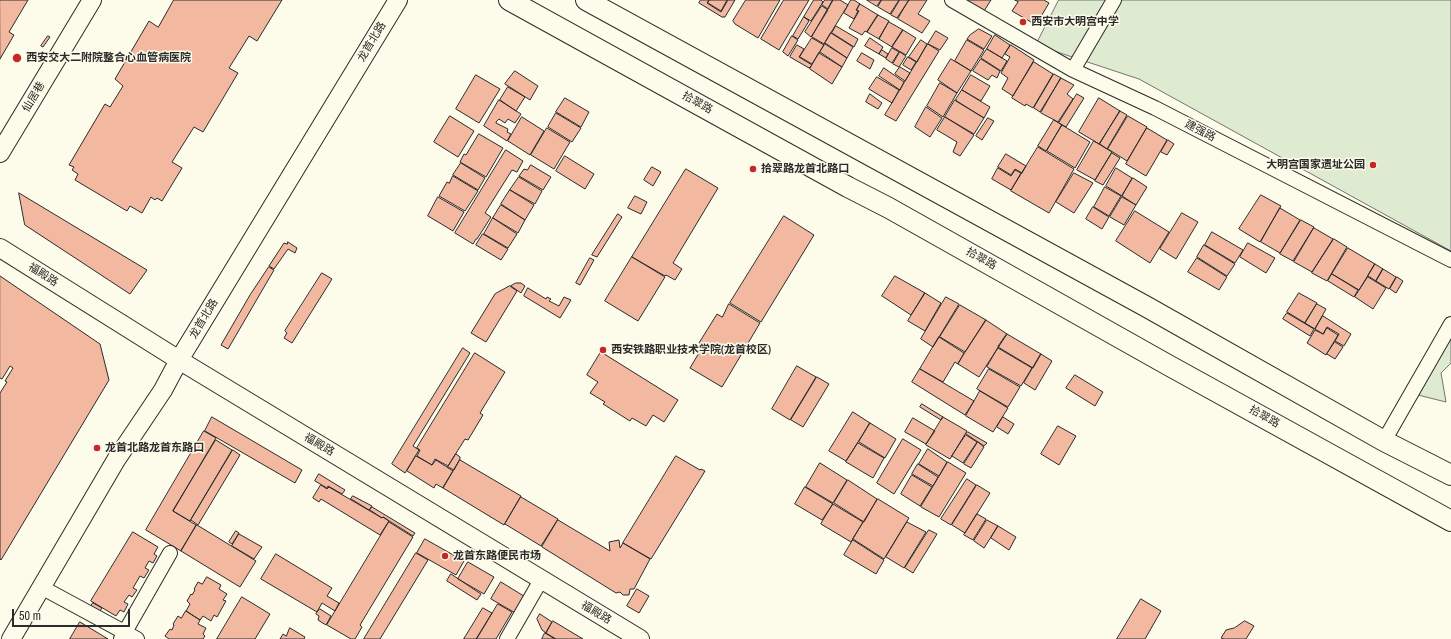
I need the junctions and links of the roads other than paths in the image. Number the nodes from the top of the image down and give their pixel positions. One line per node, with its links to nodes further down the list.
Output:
1 (92, 0): 8 (street, 仙居巷)
2 (398, 0): 12 (street, 龙首北路)
3 (509, 0): 15 (main road, 拾翠路)
4 (586, 0): 13 (main road)
5 (952, 0): 7 (street, 建强路)
6 (1114, 0): 7 (street)
7 (1072, 70): 10 (street, 建强路)
8 (0, 153)
9 (0, 248): 12 (street, 福殿路)
10 (1451, 260)
11 (1451, 324): 13 (street)
12 (180, 360): 17 (street, 福殿路); 18 (street, 龙首北路)
13 (1384, 441): 14 (main road)
14 (1451, 475)
15 (1451, 521)
16 (170, 554): 19 (street)
17 (541, 580): 22 (street); 23 (street, 福殿路)
18 (41, 587): 19 (street); 20 (street, 龙首北路)
19 (123, 635): 21 (street)
20 (11, 639)
21 (137, 639)
22 (507, 639)
23 (640, 639)

